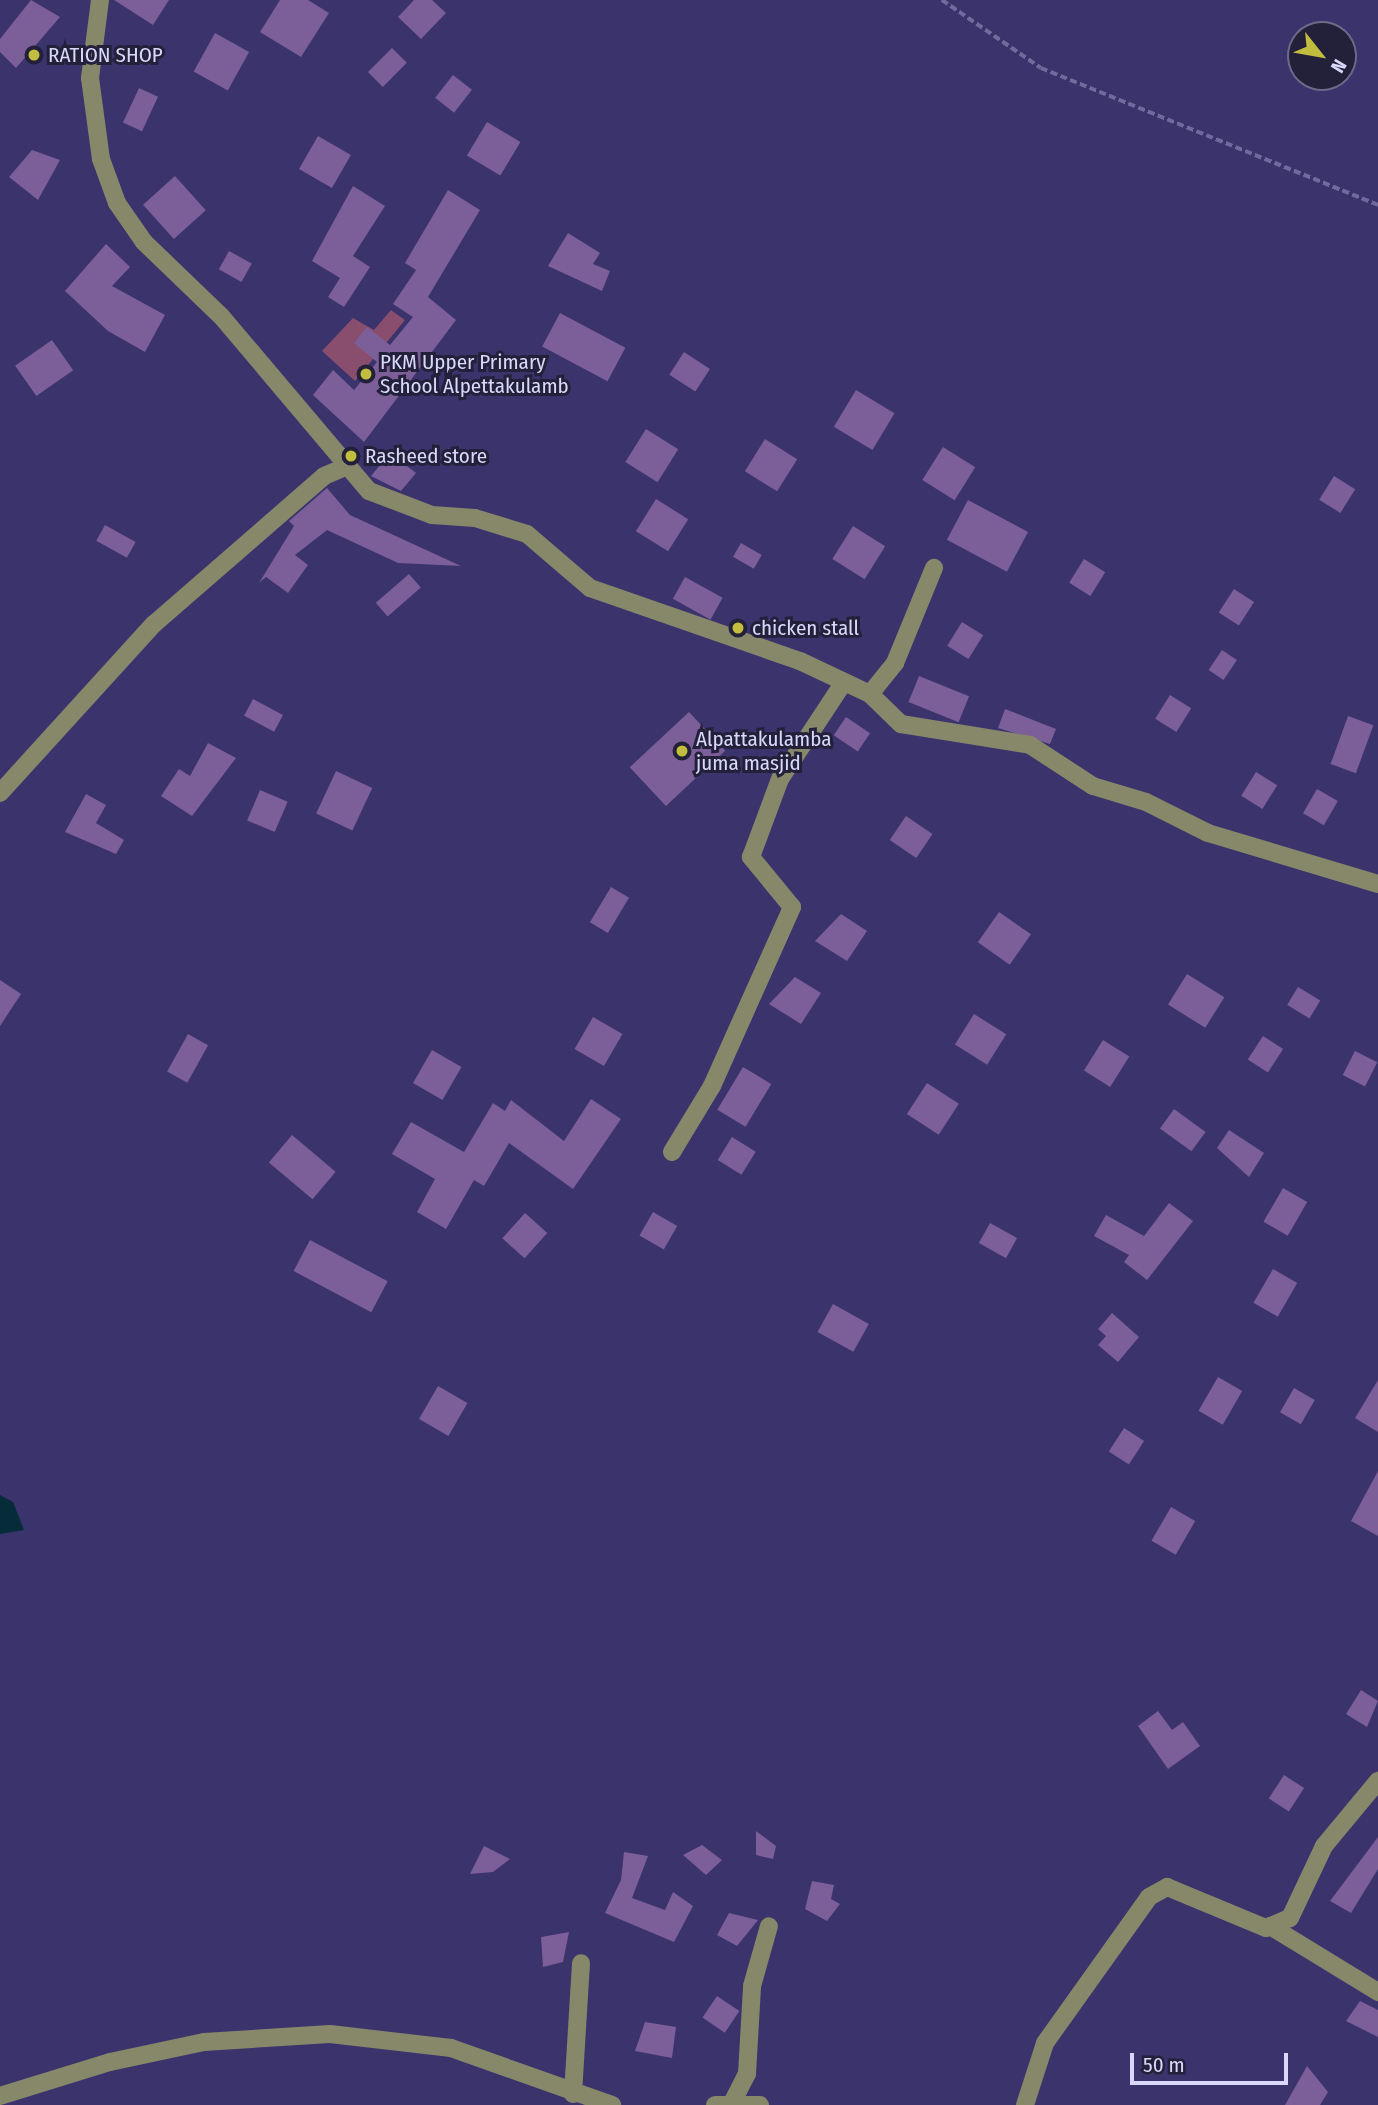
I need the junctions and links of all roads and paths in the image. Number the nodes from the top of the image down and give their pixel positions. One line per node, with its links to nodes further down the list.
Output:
1 (100, 0): 4 (street)
2 (943, 0): 3 (path)
3 (1378, 205)
4 (345, 467): 6 (street); 8 (street)
5 (934, 568): 7 (street)
6 (844, 682): 7 (street); 10 (street)
7 (870, 694): 9 (street)
8 (0, 793)
9 (1378, 884)
10 (672, 1152)
11 (1378, 1781): 13 (street)
12 (769, 1926): 18 (street)
13 (1270, 1926): 15 (street); 21 (street)
14 (581, 1963): 16 (street)
15 (1378, 1992)
16 (573, 2094): 17 (street); 19 (street)
17 (0, 2096)
18 (724, 2104): 20 (street)
19 (612, 2105)
20 (761, 2105)
21 (1025, 2105)

